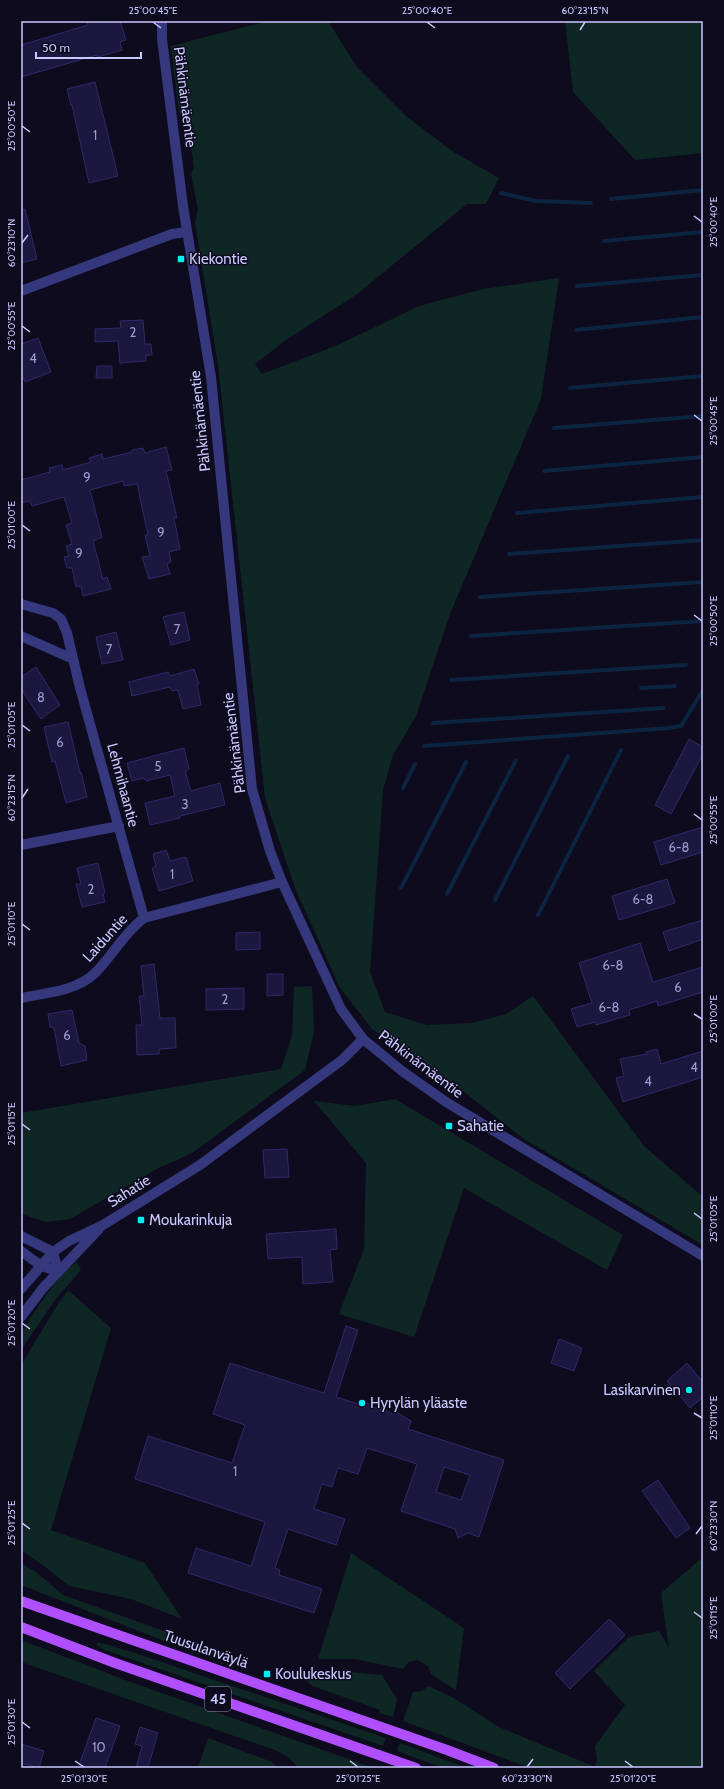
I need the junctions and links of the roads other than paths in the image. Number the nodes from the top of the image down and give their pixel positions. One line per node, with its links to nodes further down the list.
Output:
1 (162, 21): 2 (street, Pähkinämäentie)
2 (187, 232): 3 (street); 9 (street, Pähkinämäentie)
3 (21, 292)
4 (21, 604): 6 (street, Lehmihaantie)
5 (21, 636): 6 (street)
6 (73, 659): 7 (street, Lehmihaantie)
7 (118, 826): 8 (street); 10 (street, Lehmihaantie)
8 (21, 845)
9 (282, 882): 10 (street, Laiduntie); 12 (street, Pähkinämäentie)
10 (144, 918): 11 (street, Laiduntie)
11 (21, 998)
12 (363, 1039): 13 (street, Sahatie); 17 (street, Pähkinämäentie)
13 (103, 1225): 16 (street, Sahatie); 19 (street, Sahatie)
14 (21, 1236): 16 (street)
15 (21, 1251): 18 (street)
16 (53, 1252): 18 (street, Sahatie); 19 (street)
17 (703, 1256)
18 (40, 1265): 19 (street); 20 (street, Sahatie)
19 (58, 1272): 21 (street, Sahatie)
20 (21, 1289)
21 (21, 1317)
22 (21, 1600): 25 (main road, Tuusulanväylä / 45)
23 (21, 1627): 24 (main road, 45)
24 (416, 1768)
25 (494, 1768)

